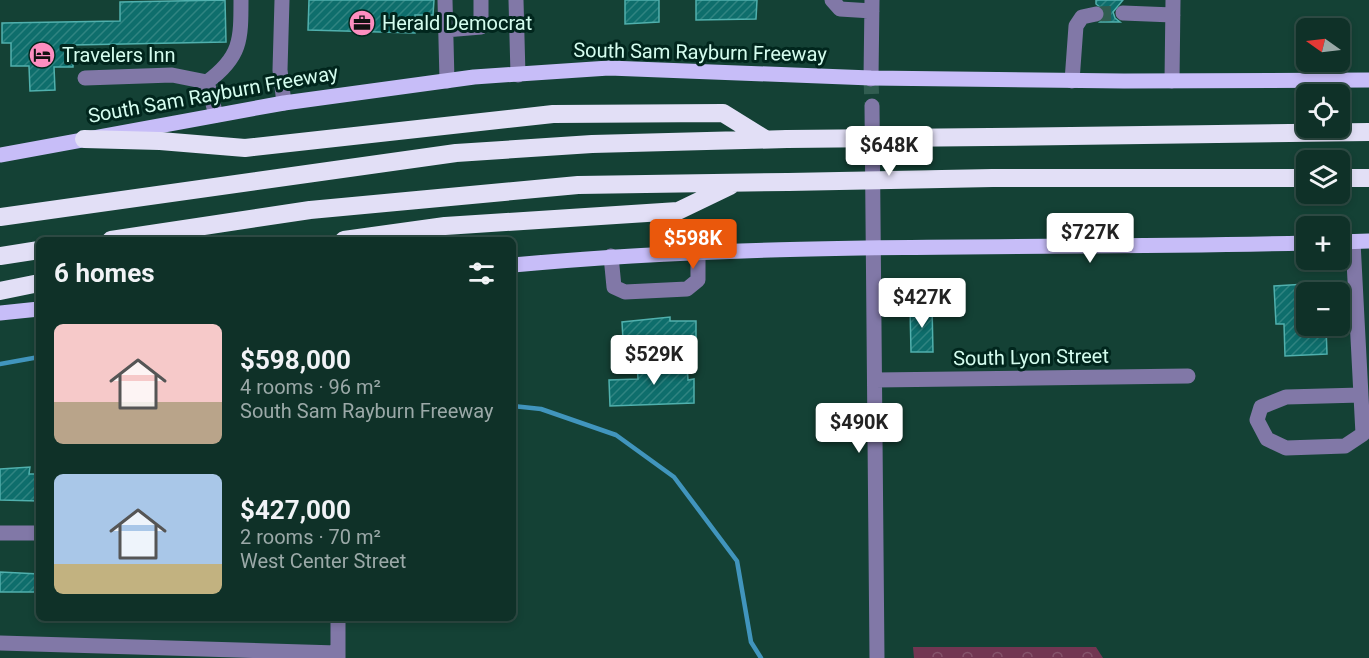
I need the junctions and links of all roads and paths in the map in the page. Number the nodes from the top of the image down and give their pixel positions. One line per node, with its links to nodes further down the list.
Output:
1 (241, 0): 16 (street)
2 (282, 0): 20 (street)
3 (445, 0): 11 (street)
4 (481, 0): 11 (street)
5 (516, 0): 12 (street)
6 (832, 0): 7 (street)
7 (872, 5): 14 (street)
8 (1173, 7): 9 (street); 19 (street)
9 (1123, 13)
10 (1096, 14): 18 (street)
11 (445, 30): 17 (street)
12 (518, 75): 14 (main road, South Sam Rayburn Freeway); 17 (main road, South Sam Rayburn Freeway)
13 (86, 78): 16 (street)
14 (871, 79): 18 (main road, South Sam Rayburn Freeway)
15 (1369, 80): 19 (main road, South Sam Rayburn Freeway)
16 (207, 81): 22 (street)
17 (447, 81): 20 (main road, South Sam Rayburn Freeway)
18 (1072, 81): 19 (main road, South Sam Rayburn Freeway)
19 (1172, 81)
20 (284, 103): 22 (main road, South Sam Rayburn Freeway)
21 (872, 106): 37 (street)
22 (216, 115): 24 (main road, South Sam Rayburn Freeway)
23 (1369, 132): 25 (highway, bridge)
24 (84, 139): 25 (highway); 26 (main road, South Sam Rayburn Freeway)
25 (765, 139): 31 (highway)
26 (0, 156)
27 (1296, 178): 30 (highway, bridge)
28 (1350, 178): 29 (highway)
29 (1369, 178)
30 (735, 183): 32 (highway); 33 (highway)
31 (0, 216)
32 (131, 237)
33 (368, 237)
34 (1369, 241): 35 (main road)
35 (1350, 242)
36 (1296, 243): 37 (main road)
37 (873, 249): 39 (main road); 49 (street)
38 (36, 250): 40 (highway)
39 (698, 253): 41 (main road); 41 (street)
40 (0, 256)
41 (611, 256): 42 (main road)
42 (516, 265)
43 (1349, 270): 50 (street)
44 (36, 284): 45 (highway)
45 (0, 291)
46 (36, 309): 47 (main road)
47 (0, 313)
48 (1188, 376): 49 (street, South Lyon Street)
49 (875, 380): 56 (street)
50 (1361, 395): 50 (street)
51 (0, 533): 52 (street)
52 (36, 533)
53 (338, 621): 55 (street)
54 (0, 643): 55 (street)
55 (338, 656)
56 (877, 658)

